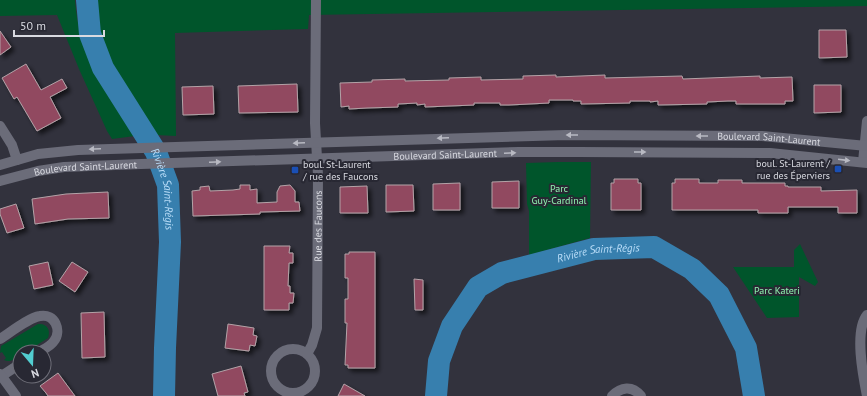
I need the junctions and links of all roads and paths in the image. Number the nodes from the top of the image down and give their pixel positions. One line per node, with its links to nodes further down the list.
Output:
1 (316, 0): 4 (street, Rue des Faucons)
2 (867, 121): 5 (street)
3 (0, 126): 7 (street)
4 (317, 142): 5 (street, Boulevard Saint-Laurent, one-way to 4); 6 (street, Rue des Faucons); 7 (street, Boulevard Saint-Laurent, one-way to 7)
5 (866, 145): 8 (street)
6 (318, 159): 8 (street, Boulevard Saint-Laurent, one-way to 8); 10 (street, Boulevard Saint-Laurent, one-way to 6); 14 (street, Rue des Faucons)
7 (17, 160): 9 (street, Boulevard Saint-Laurent)
8 (865, 162)
9 (0, 164)
10 (0, 181)
11 (866, 316): 20 (street)
12 (0, 339): 13 (street)
13 (52, 344)
14 (307, 354): 14 (street)
15 (12, 369): 16 (street)
16 (0, 376): 17 (street)
17 (16, 396)
18 (612, 396): 19 (street)
19 (641, 396)
20 (867, 396)

